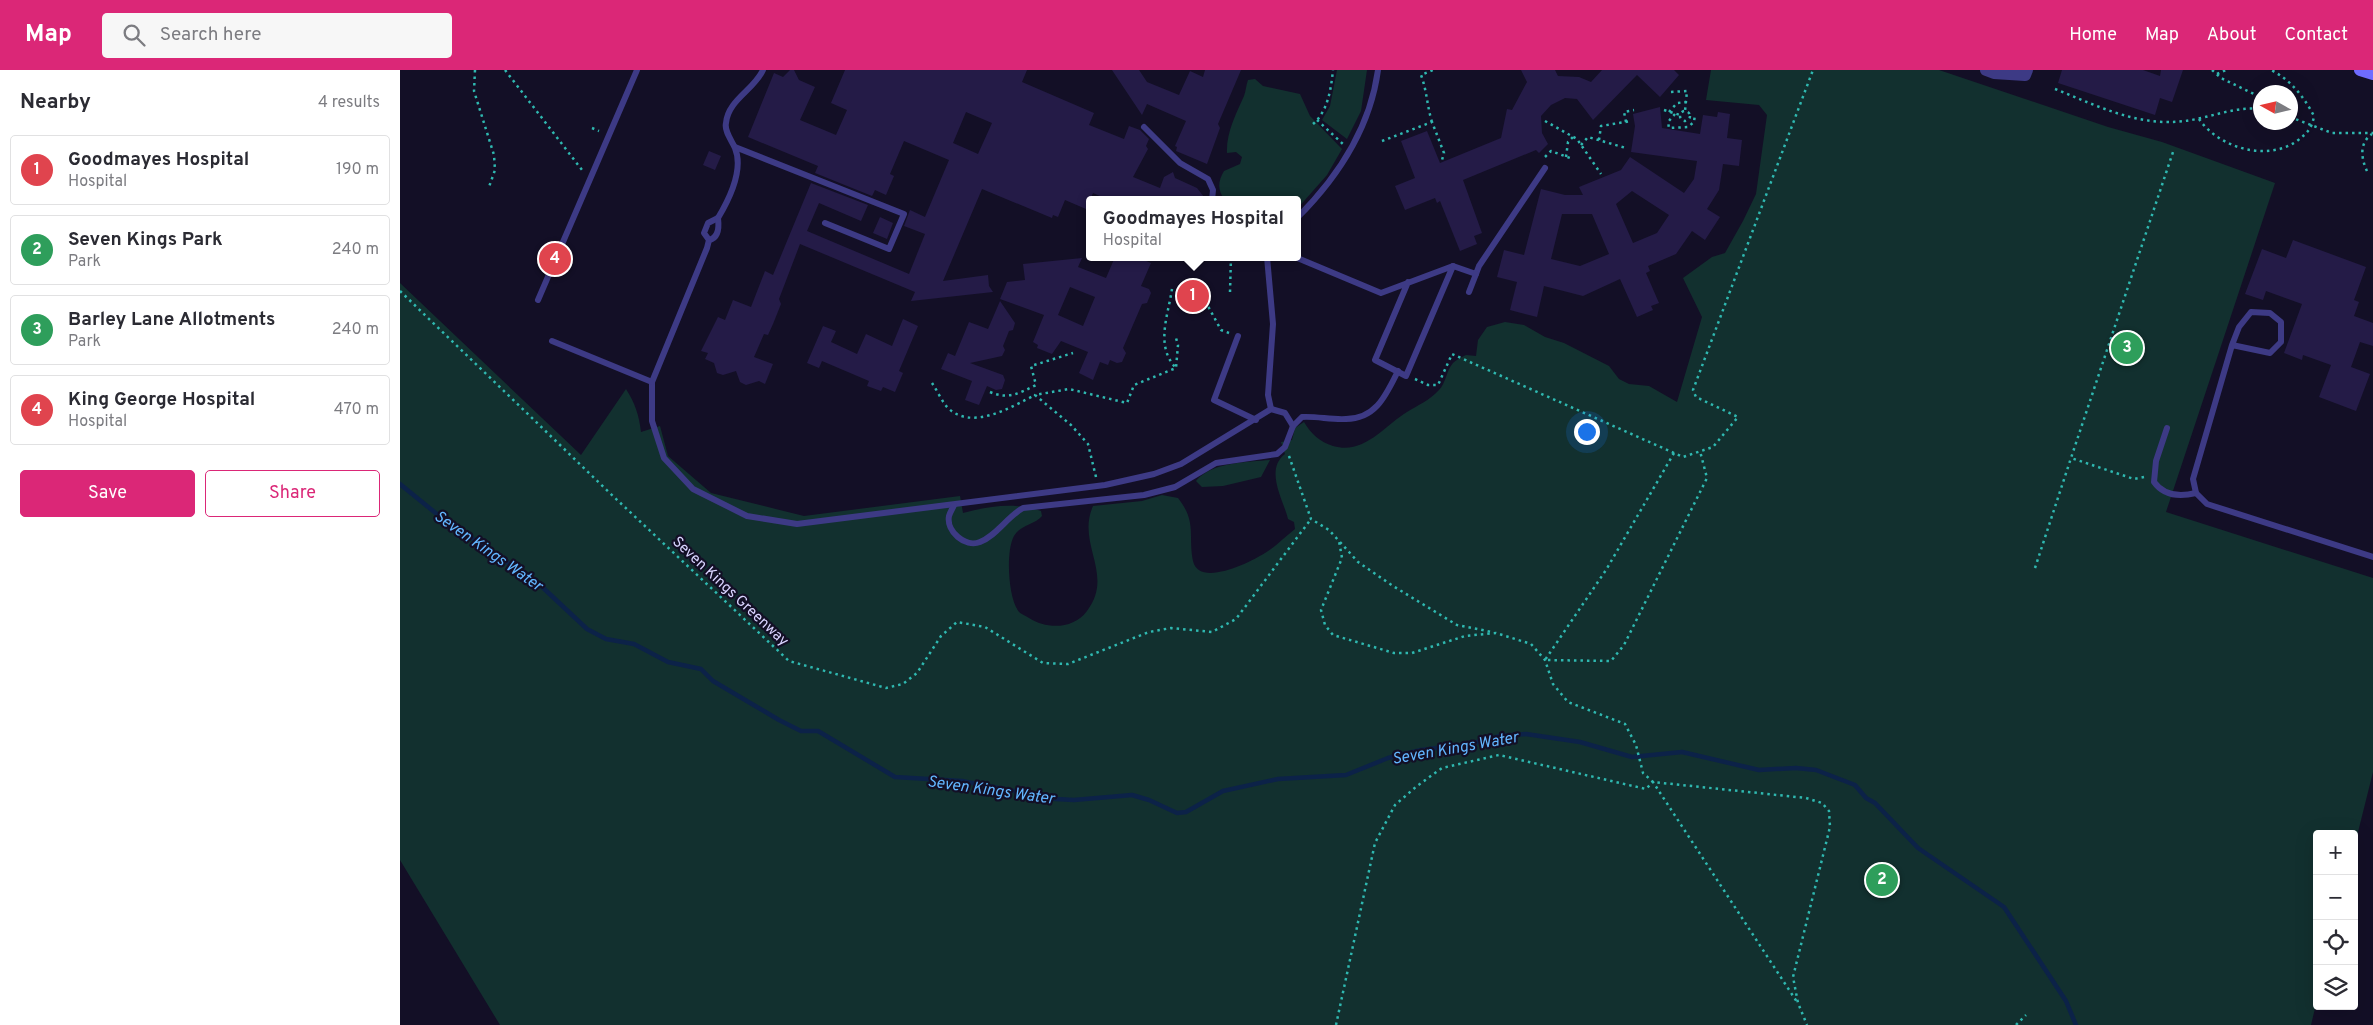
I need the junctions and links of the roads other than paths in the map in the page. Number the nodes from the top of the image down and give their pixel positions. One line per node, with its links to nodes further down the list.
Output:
1 (763, 70): 9 (lane)
2 (1378, 70): 12 (lane)
3 (1986, 70): 4 (street)
4 (2027, 70)
5 (2360, 70): 7 (main road)
6 (634, 71): 22 (lane)
7 (2373, 74)
8 (1144, 127): 11 (lane)
9 (735, 147): 13 (lane); 14 (lane)
10 (1545, 168): 19 (lane)
11 (1212, 196)
12 (1301, 214)
13 (718, 218): 15 (lane); 15 (lane)
14 (824, 223)
15 (708, 240): 27 (lane)
16 (1301, 260): 20 (lane)
17 (1267, 261): 28 (lane)
18 (1453, 266): 19 (lane); 20 (lane); 26 (lane)
19 (1476, 274): 21 (lane)
20 (1408, 282): 26 (lane)
21 (1469, 292)
22 (538, 300)
23 (1238, 336): 29 (lane)
24 (552, 340): 27 (lane)
25 (2232, 345): 25 (lane); 32 (lane)
26 (1398, 371): 30 (lane)
27 (652, 382): 33 (lane)
28 (1271, 409): 29 (lane); 30 (lane)
29 (1256, 420): 33 (lane)
30 (1293, 426): 33 (lane)
31 (2167, 428): 32 (lane)
32 (2196, 494): 34 (lane)
33 (954, 505)
34 (2373, 557)

